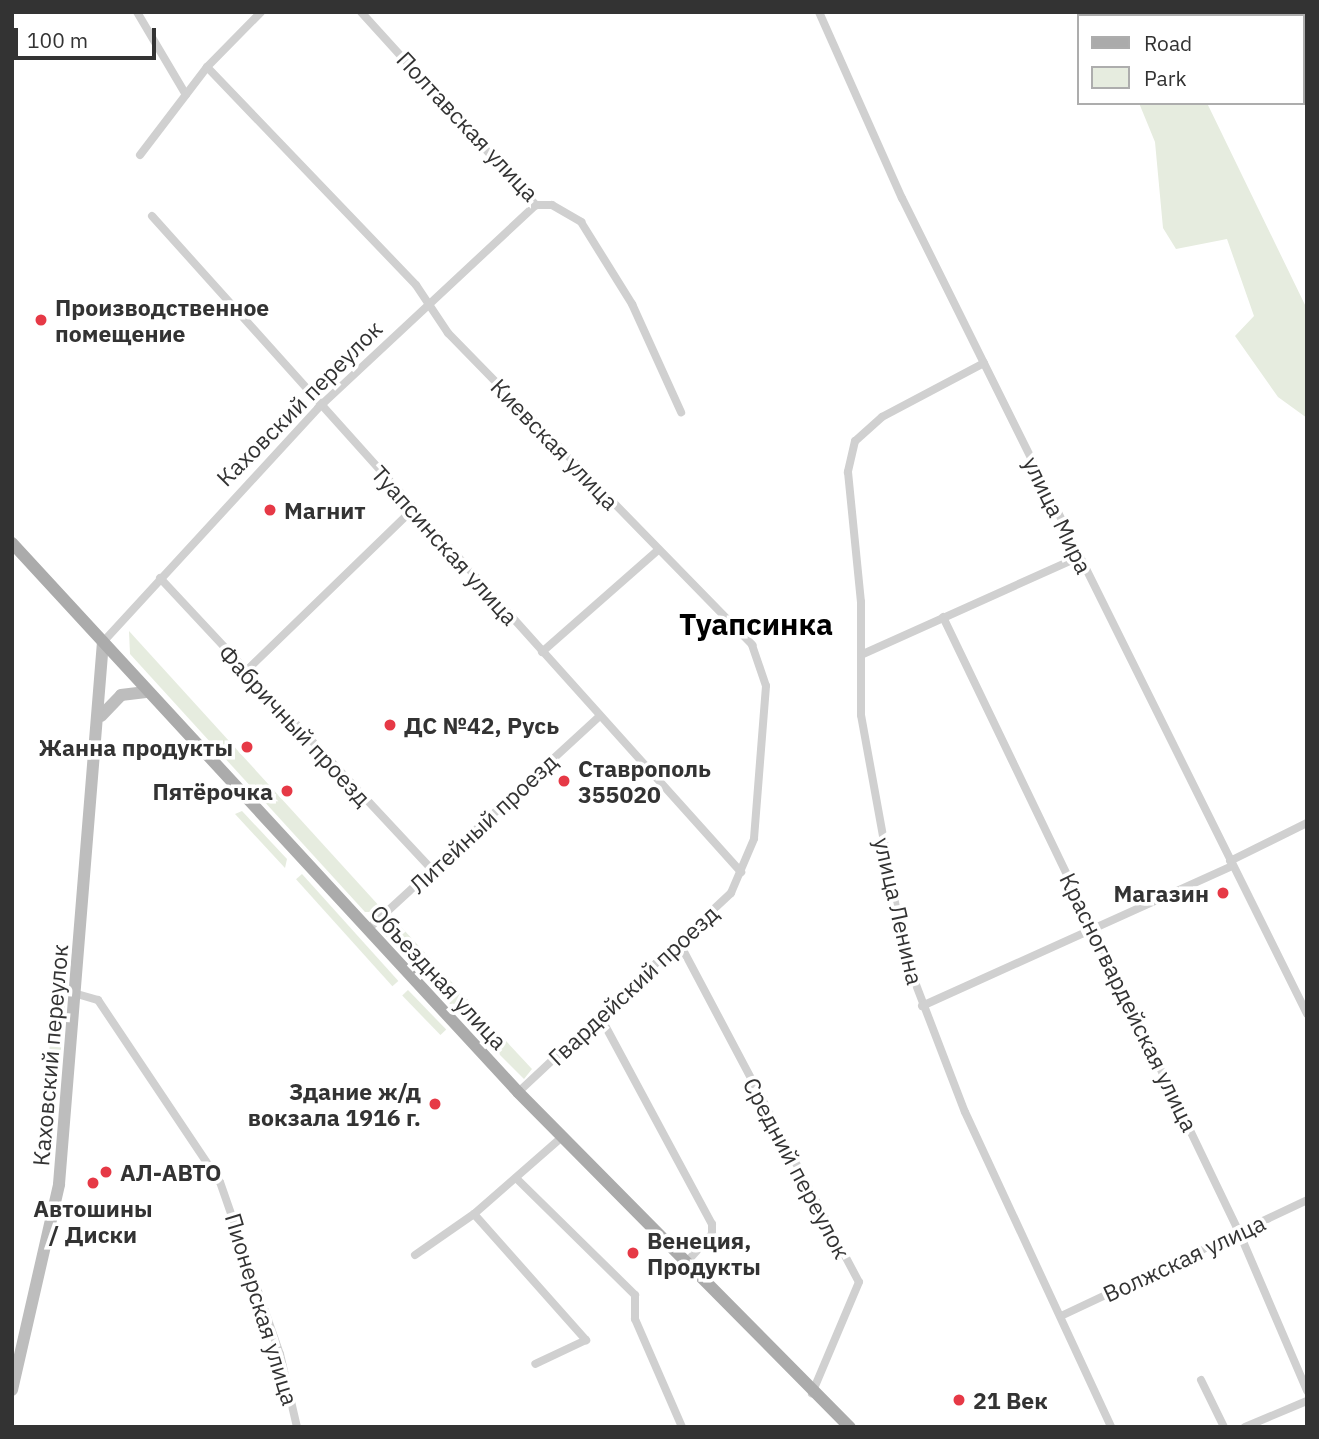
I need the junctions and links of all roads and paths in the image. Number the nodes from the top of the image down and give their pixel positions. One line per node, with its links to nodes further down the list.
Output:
1 (137, 12): 6 (street)
2 (261, 12): 5 (street)
3 (360, 12): 8 (street, Полтавская улица)
4 (820, 12): 11 (street, улица Мира)
5 (208, 67): 6 (street); 10 (street, Киевская улица)
6 (186, 95): 7 (street)
7 (140, 155)
8 (536, 205): 10 (street, Каховский переулок); 13 (street, Полтавская улица)
9 (152, 216): 12 (street, Туапсинская улица)
10 (430, 307): 12 (street, Каховский переулок); 16 (street, Киевская улица)
11 (985, 363): 17 (street, улица Мира); 22 (street, улица Ленина)
12 (318, 408): 14 (street, Туапсинская улица); 18 (street, Каховский переулок)
13 (681, 412)
14 (413, 509): 21 (street, Туапсинская улица); 23 (street)
15 (12, 543): 20 (main road, Объездная улица)
16 (657, 551): 21 (street); 30 (street, Киевская улица)
17 (1079, 557): 19 (street); 28 (street, улица Мира)
18 (160, 578): 20 (street, Каховский переулок); 23 (street, Фабричный проезд)
19 (943, 617): 22 (street); 31 (street, Красногвардейская улица)
20 (103, 642): 24 (main road, Объездная улица); 26 (main road, Каховский переулок)
21 (542, 652): 25 (street, Туапсинская улица)
22 (863, 654): 35 (street, улица Ленина)
23 (246, 671): 29 (street, Фабричный проезд)
24 (146, 692): 26 (main road); 32 (main road, Объездная улица)
25 (600, 716): 29 (street, Литейный проезд); 30 (street, Туапсинская улица)
26 (99, 720): 34 (main road, Каховский переулок)
27 (1307, 823): 28 (street)
28 (1231, 863): 31 (street); 36 (street, улица Мира)
29 (432, 870): 32 (street, Литейный проезд)
30 (741, 872): 33 (street, Гвардейский проезд)
31 (1093, 925): 35 (street); 43 (street, Красногвардейская улица)
32 (367, 930): 38 (main road, Объездная улица)
33 (681, 946): 37 (street, Гвардейский проезд); 51 (street, Средний переулок)
34 (77, 994): 49 (main road, Каховский переулок); 53 (street, Пионерская улица)
35 (922, 1006): 46 (street, улица Ленина)
36 (1307, 1014)
37 (601, 1018): 38 (street, Гвардейский проезд); 45 (street)
38 (518, 1092): 39 (main road, Объездная улица)
39 (562, 1137): 40 (street); 45 (main road, Объездная улица)
40 (516, 1178): 42 (street); 54 (street)
41 (1307, 1200): 43 (street, Волжская улица)
42 (474, 1214): 44 (street); 47 (street)
43 (1239, 1231): 46 (street, Волжская улица); 50 (street, Красногвардейская улица)
44 (415, 1255)
45 (684, 1265): 51 (main road, Объездная улица)
46 (1061, 1316): 56 (street, улица Ленина)
47 (535, 1364)
48 (1201, 1380): 57 (street)
49 (12, 1390)
50 (1307, 1391)
51 (812, 1393): 55 (main road, Объездная улица)
52 (1307, 1401): 58 (street)
53 (297, 1427)
54 (682, 1427)
55 (850, 1427)
56 (1111, 1427)
57 (1224, 1427)
58 (1245, 1427)

